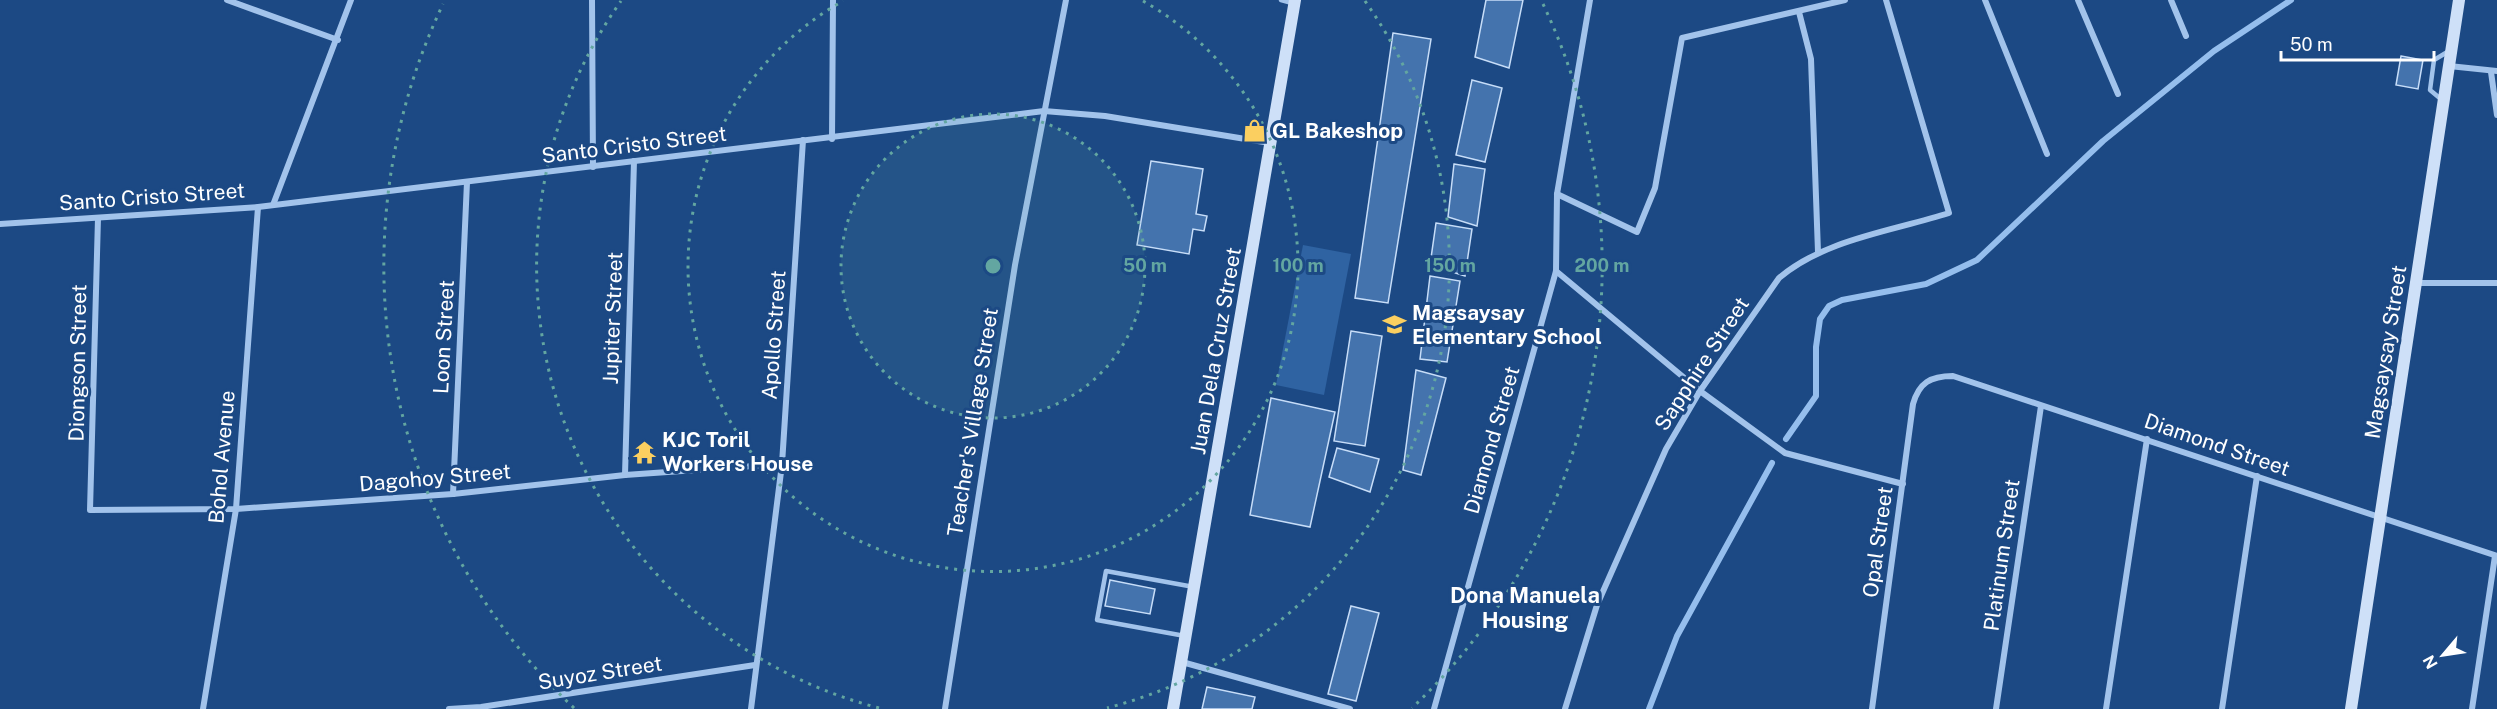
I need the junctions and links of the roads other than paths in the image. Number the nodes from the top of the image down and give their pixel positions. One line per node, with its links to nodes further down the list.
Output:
1 (227, 0): 17 (street)
2 (351, 0): 17 (street)
3 (592, 0): 30 (street)
4 (833, 0): 25 (street)
5 (1066, 0): 23 (street, Teacher's Village Street)
6 (1281, 0): 14 (lane)
7 (1590, 0): 32 (street, Diamond Street)
8 (1845, 0): 15 (street)
9 (1886, 0): 37 (street, Sapphire Street)
10 (1985, 0): 28 (street)
11 (2078, 0): 21 (street)
12 (2171, 0): 16 (street)
13 (2459, 0): 18 (street, Magsaysay Street)
14 (1295, 2): 27 (street, Juan Dela Cruz Street)
15 (1799, 12): 32 (street); 37 (street)
16 (2186, 36)
17 (338, 40): 33 (street)
18 (2451, 50): 19 (street, Magsaysay Street); 22 (lane)
19 (2449, 66): 20 (street); 22 (street, Magsaysay Street)
20 (2494, 72): 24 (street)
21 (2118, 94)
22 (2444, 102): 39 (street, Magsaysay Street)
23 (1044, 111): 25 (street, Santo Cristo Street); 27 (street, Santo Cristo Street); 61 (street, Teacher's Village Street)
24 (2497, 115)
25 (832, 138): 26 (street, Santo Cristo Street)
26 (803, 140): 29 (street, Santo Cristo Street); 45 (street, Apollo Street)
27 (1270, 143): 54 (street, Juan Dela Cruz Street)
28 (2047, 154)
29 (634, 162): 30 (street, Santo Cristo Street); 46 (street, Jupiter Street)
30 (593, 167): 31 (street, Santo Cristo Street)
31 (467, 182): 33 (street, Santo Cristo Street); 49 (street, Loon Street)
32 (1557, 194): 38 (street, Diamond Street)
33 (273, 205): 34 (street, Santo Cristo Street)
34 (258, 207): 35 (street, Santo Cristo Street); 50 (street, Bohol Avenue)
35 (98, 218): 36 (street, Santo Cristo Street); 51 (street, Diongson Street)
36 (0, 224)
37 (1818, 252): 42 (street, Sapphire Street)
38 (1556, 271): 42 (street); 64 (street, Diamond Street)
39 (2417, 282): 40 (street); 52 (street, Magsaysay Street)
40 (2495, 285)
41 (1925, 382): 43 (street, Diamond Street); 48 (street, Opal Street)
42 (1700, 391): 48 (street); 65 (street, Sapphire Street)
43 (2041, 406): 44 (street, Diamond Street); 67 (street, Platinum Street)
44 (2147, 438): 47 (street, Diamond Street); 68 (street)
45 (782, 464): 46 (street, Dagohoy Street); 57 (street, Apollo Street)
46 (625, 476): 49 (street, Dagohoy Street)
47 (2257, 476): 52 (street, Diamond Street); 69 (street)
48 (1903, 484): 66 (street, Opal Street)
49 (453, 494): 50 (street, Dagohoy Street)
50 (236, 509): 51 (street, Dagohoy Street); 58 (street, Bohol Avenue)
51 (90, 510)
52 (2379, 517): 53 (street, Diamond Street); 70 (street, Magsaysay Street)
53 (2496, 556): 71 (street)
54 (1196, 588): 55 (street, Juan Dela Cruz Street); 55 (lane)
55 (1187, 637): 56 (street, Juan Dela Cruz Street)
56 (1182, 662): 62 (street, Juan Dela Cruz Street); 63 (street)
57 (755, 665): 59 (street, Suyoz Street); 60 (street, Apollo Street)
58 (203, 709)
59 (449, 709)
60 (751, 709)
61 (945, 709)
62 (1173, 709)
63 (1350, 709)
64 (1434, 709)
65 (1565, 709)
66 (1872, 709)
67 (1996, 709)
68 (2106, 709)
69 (2222, 709)
70 (2351, 709)
71 (2472, 709)

